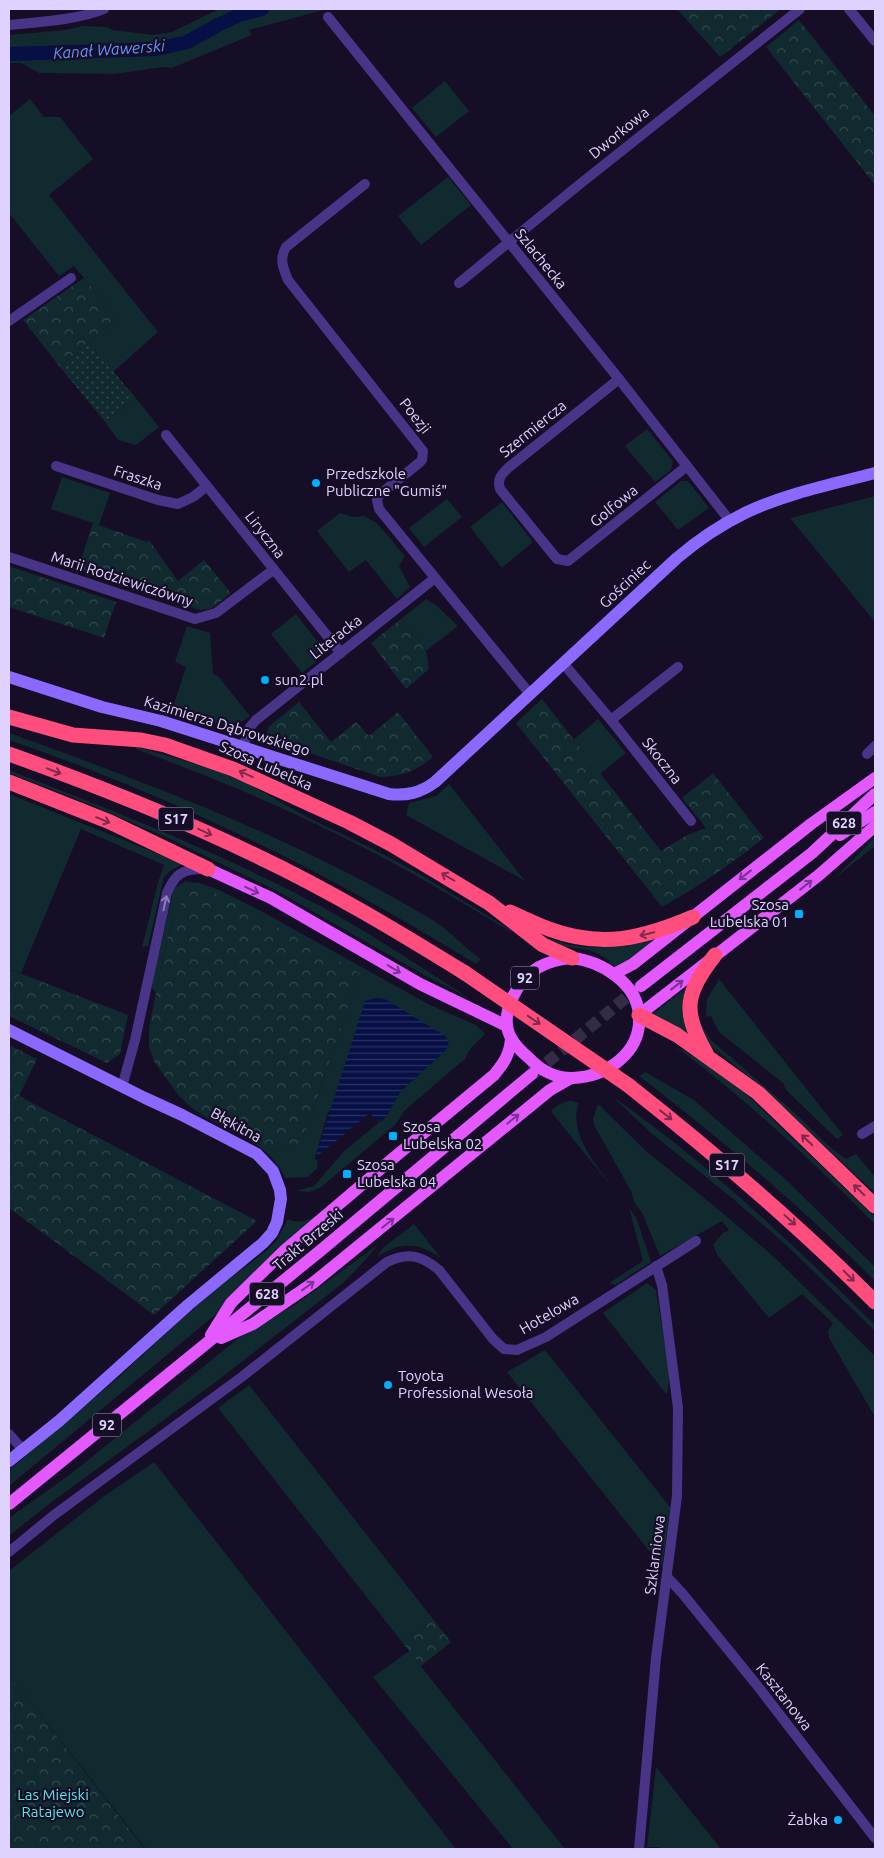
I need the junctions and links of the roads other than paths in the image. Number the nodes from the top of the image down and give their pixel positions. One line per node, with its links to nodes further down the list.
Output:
1 (104, 9): 5 (street)
2 (800, 9): 8 (street, Dworkowa)
3 (849, 9): 6 (street)
4 (328, 17): 8 (street, Szlachecka)
5 (9, 25)
6 (875, 41)
7 (365, 184): 22 (street, Poezji)
8 (508, 242): 10 (street, Dworkowa); 12 (street, Szlachecka)
9 (72, 278): 11 (street)
10 (459, 283)
11 (9, 321)
12 (619, 379): 15 (street, Szlachecka); 20 (street, Szermiercza)
13 (166, 434): 17 (street, Liryczna)
14 (56, 466): 17 (street, Fraszka)
15 (687, 466): 18 (street, Szlachecka); 20 (street, Golfowa)
16 (875, 473): 18 (street, Gościniec)
17 (207, 486): 21 (street, Liryczna)
18 (730, 521): 24 (street, Gościniec)
19 (9, 557): 21 (street, Marii Rodziewiczówny)
20 (557, 559)
21 (273, 570): 23 (street, Liryczna)
22 (435, 578): 23 (street, Literacka); 27 (street, Poezji)
23 (341, 653): 31 (street, Literacka)
24 (563, 663): 27 (street, Gościniec); 29 (street, Skoczna)
25 (678, 667): 29 (street)
26 (9, 677): 31 (street, Kazimierza Dąbrowskiego)
27 (530, 694): 36 (street, Gościniec)
28 (16, 720): 43 (highway, Szosa Lubelska, one-way to 28)
29 (611, 720): 39 (street, Skoczna)
30 (875, 746): 33 (street)
31 (243, 747): 36 (street, Kazimierza Dąbrowskiego)
32 (9, 754): 62 (highway, S17, one-way to 62, bridge)
33 (867, 754)
34 (875, 778): 44 (main road, one-way to 44)
35 (9, 782): 42 (highway, one-way to 42)
36 (435, 782)
37 (875, 794): 41 (main road, 628)
38 (875, 812): 41 (main road, 628)
39 (690, 821)
40 (875, 826): 45 (main road, one-way to 40)
41 (812, 853): 48 (main road, 628)
42 (208, 869): 51 (main road, one-way to 51); 55 (street, one-way to 42)
43 (489, 903): 44 (highway, one-way to 43); 46 (highway)
44 (693, 916): 47 (main road)
45 (716, 955): 49 (main road, one-way to 45); 52 (highway)
46 (572, 958): 47 (main road, 92); 51 (main road, 92)
47 (614, 974): 49 (main road, 92)
48 (641, 986)
49 (639, 1015): 52 (highway); 54 (main road)
50 (9, 1030): 55 (street, Błękitna)
51 (509, 1032): 54 (main road); 63 (main road)
52 (707, 1055): 58 (highway, one-way to 52)
53 (532, 1074): 63 (main road, Trakt Brzeski / 628)
54 (571, 1078): 63 (main road, one-way to 54)
55 (122, 1086): 60 (street, Błękitna)
56 (875, 1126): 57 (street)
57 (862, 1134)
58 (875, 1206)
59 (696, 1241): 61 (street, Hotelowa)
60 (251, 1253): 65 (street, Trakt Brzeski)
61 (656, 1266): 68 (street, Hotelowa); 69 (street, Szklarniowa)
62 (875, 1302)
63 (205, 1345): 67 (main road, Trakt Brzeski / 92)
64 (9, 1434): 65 (street)
65 (23, 1450): 66 (street, Trakt Brzeski)
66 (9, 1462)
67 (9, 1504)
68 (9, 1552)
69 (667, 1577): 70 (street, Kasztanowa); 71 (street, Szklarniowa)
70 (875, 1838)
71 (639, 1849)

